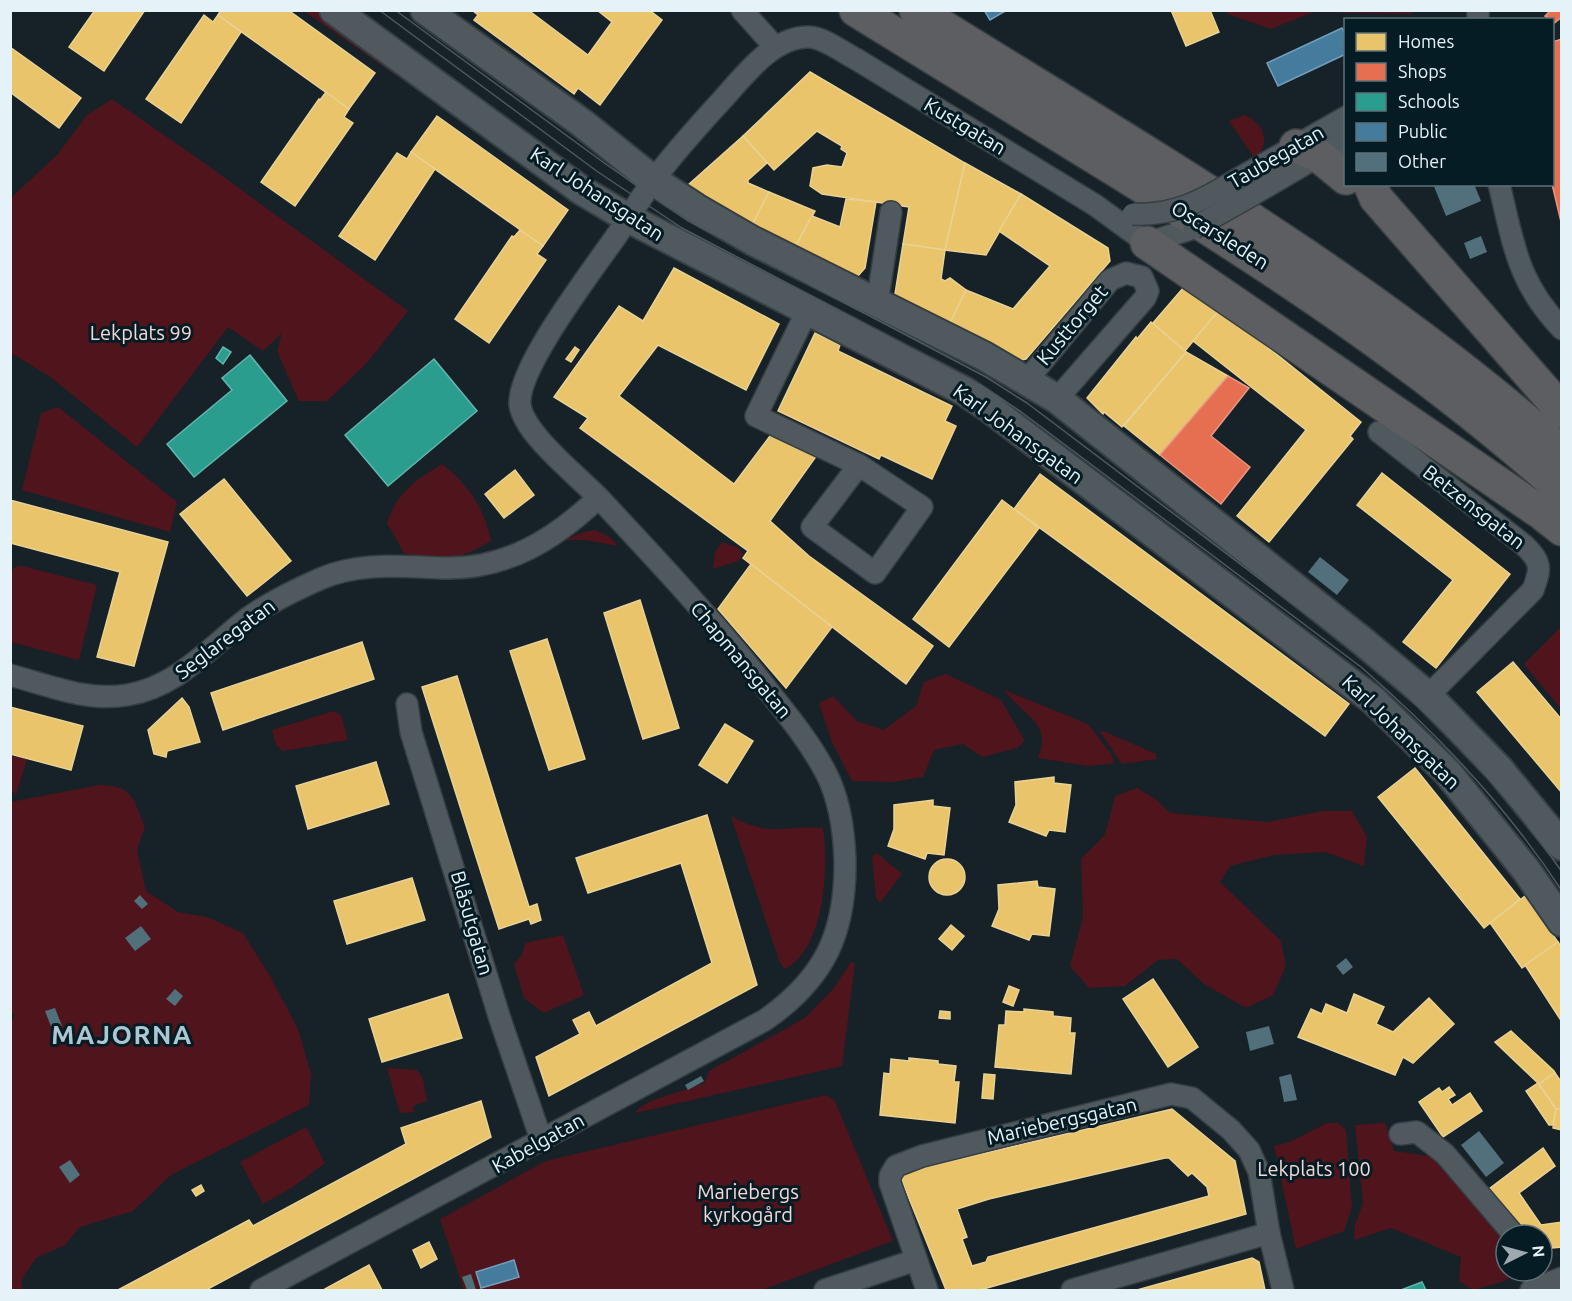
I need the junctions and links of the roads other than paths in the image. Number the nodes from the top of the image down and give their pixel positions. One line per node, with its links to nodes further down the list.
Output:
1 (334, 10): 16 (street, Karl Johansgatan)
2 (425, 10): 10 (street, Karl Johansgatan)
3 (742, 10): 6 (street)
4 (856, 10): 29 (highway, Oscarsleden)
5 (916, 10): 27 (highway, Oscarsleden)
6 (775, 47): 10 (street, Kustgatan); 14 (street, Kustgatan)
7 (1344, 119): 8 (street, Taubegatan)
8 (1320, 147): 9 (highway); 13 (street, Taubegatan, bridge); 17 (street, Taubegatan, bridge)
9 (1344, 176)
10 (653, 180): 16 (street, Kustgatan); 19 (street, Karl Johansgatan)
11 (1500, 186): 21 (street)
12 (1367, 189): 25 (highway)
13 (1207, 198): 17 (street, Taubegatan); 17 (street, Taubegatan, bridge)
14 (1095, 206): 17 (street, Taubegatan); 17 (street, Kustgatan)
15 (891, 212): 19 (street)
16 (628, 218): 20 (street, Karl Johansgatan); 22 (street, Kustgatan)
17 (1160, 231): 18 (highway); 18 (highway)
18 (1204, 272): 31 (highway)
19 (877, 304): 23 (street, Karl Johansgatan)
20 (807, 311): 28 (street); 36 (street, Karl Johansgatan)
21 (1562, 329)
22 (525, 380): 30 (street, Chapmansgatan)
23 (1027, 380): 24 (street, Karl Johansgatan); 24 (street, Kusttorget)
24 (1057, 399): 33 (street, Karl Johansgatan)
25 (1562, 411)
26 (1379, 432): 33 (street, Betzensgatan)
27 (1562, 452)
28 (859, 465): 28 (street)
29 (1562, 490)
30 (598, 498): 32 (street, Seglaregatan); 37 (street, Chapmansgatan)
31 (1562, 530)
32 (10, 675)
33 (1428, 696): 35 (street, Karl Johansgatan)
34 (407, 704): 39 (street, Blåsutgatan)
35 (1562, 846)
36 (1562, 922)
37 (807, 985): 39 (street, Kabelgatan)
38 (1400, 1134): 40 (street)
39 (542, 1142): 43 (street, Kabelgatan)
40 (1504, 1223)
41 (1269, 1233): 42 (street, Mariebergsgatan); 46 (street); 47 (street, Mariebergsgatan)
42 (916, 1260): 44 (street); 45 (street)
43 (261, 1290)
44 (825, 1290)
45 (927, 1290)
46 (1072, 1290)
47 (1283, 1290)

